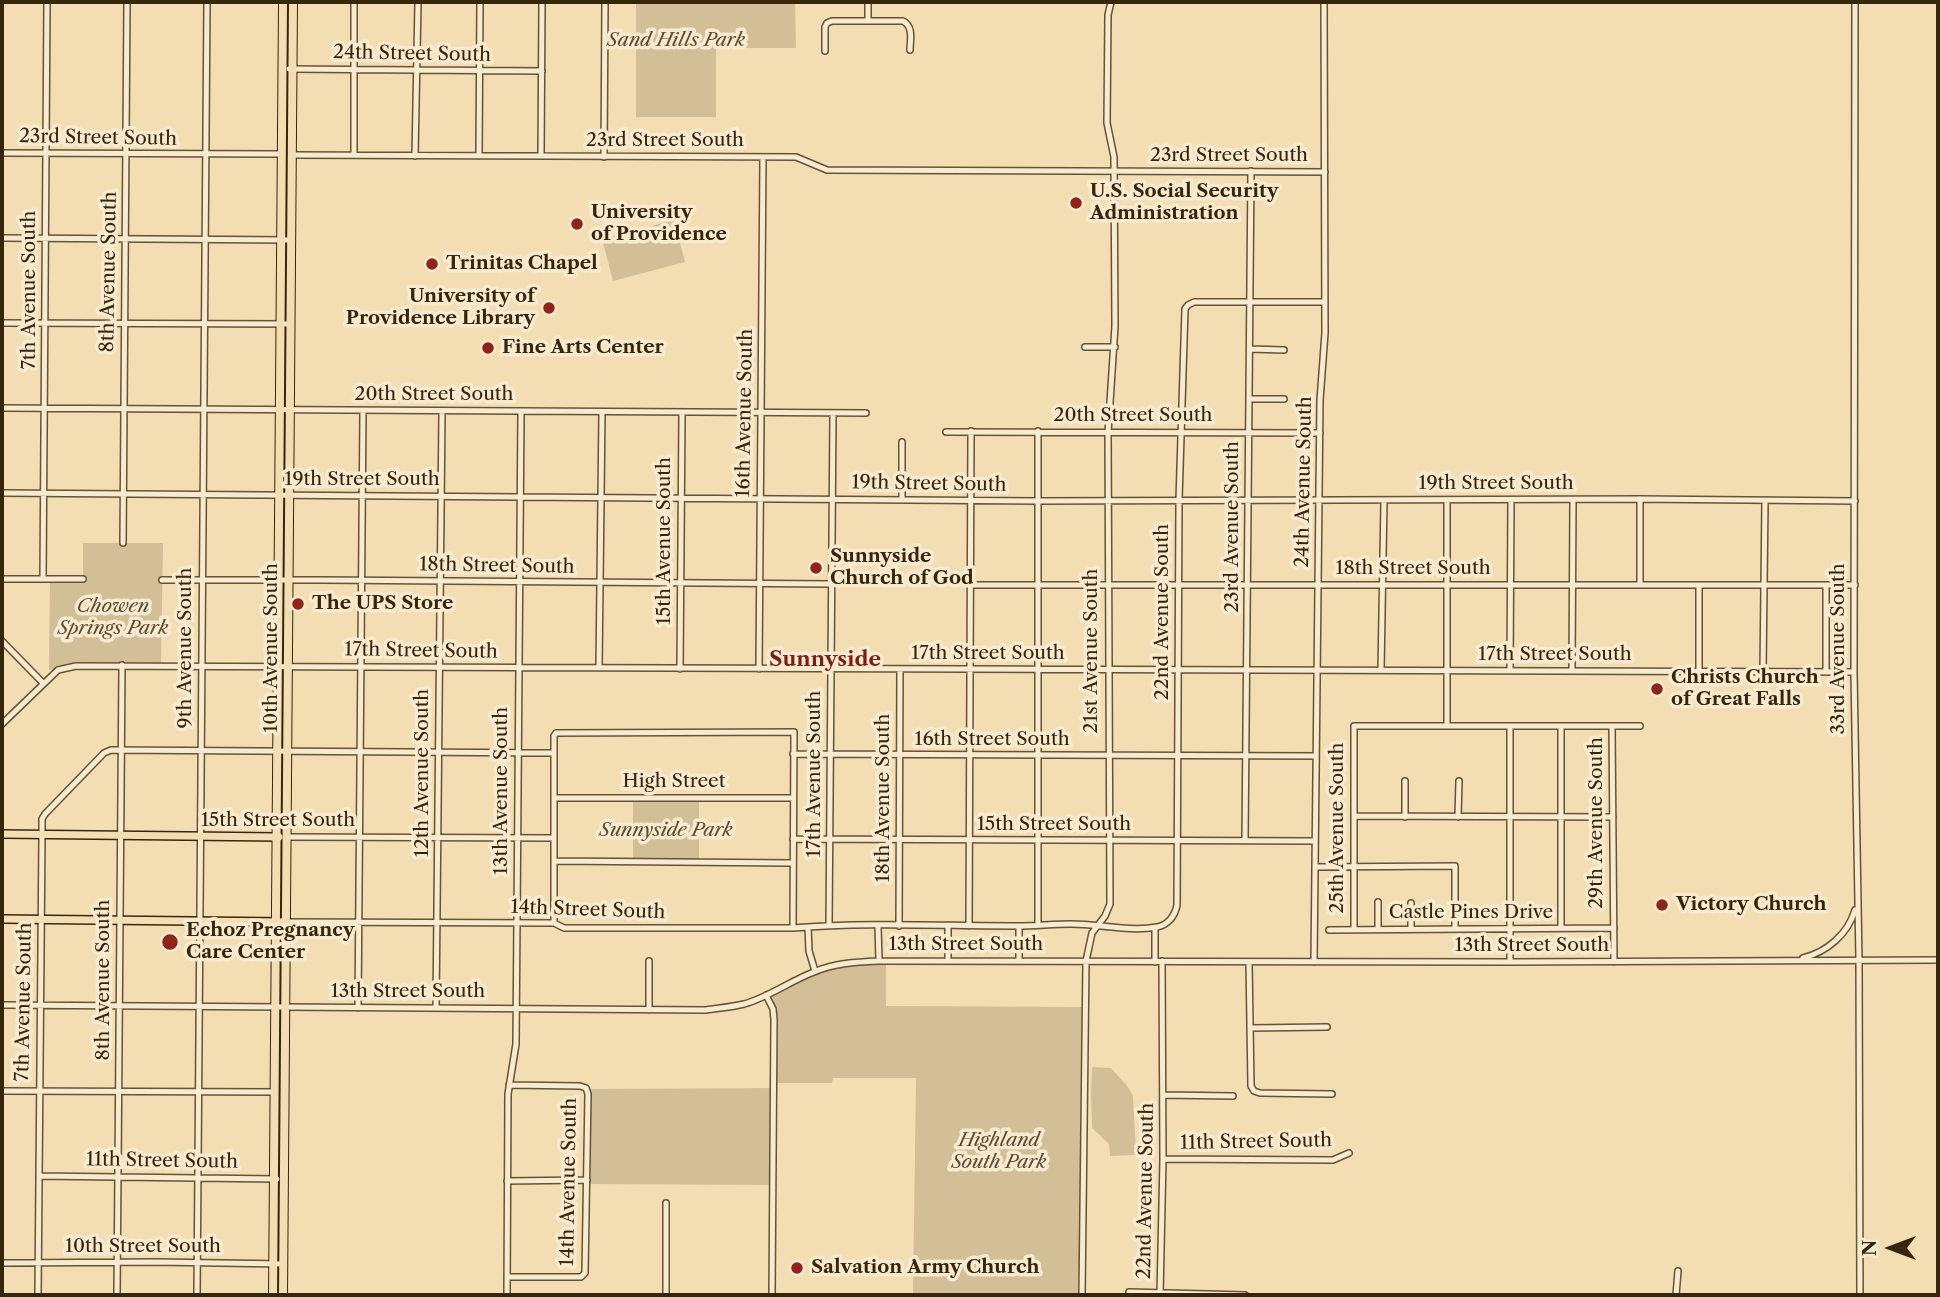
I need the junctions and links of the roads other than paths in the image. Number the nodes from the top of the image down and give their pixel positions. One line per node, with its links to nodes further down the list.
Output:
1 (47, 2): 25 (street, 7th Avenue South)
2 (127, 2): 26 (street, 8th Avenue South)
3 (207, 2): 27 (street, 9th Avenue South)
4 (283, 2): 18 (highway, 10th Avenue South)
5 (293, 2): 19 (highway, 10th Avenue South)
6 (354, 2): 20 (street)
7 (418, 2): 21 (street)
8 (480, 2): 22 (street)
9 (542, 2): 23 (street)
10 (605, 2): 34 (street)
11 (868, 2): 15 (street)
12 (1111, 2): 36 (street, 21st Avenue South)
13 (1324, 2): 38 (street, 24th Avenue South)
14 (1855, 2): 106 (street, 33rd Avenue South)
15 (868, 22): 16 (street); 17 (street)
16 (910, 50)
17 (825, 51)
18 (282, 69): 19 (street, 24th Street South); 28 (highway, 10th Avenue South)
19 (292, 69): 20 (street, 24th Street South); 29 (highway, 10th Avenue South)
20 (354, 69): 21 (street, 24th Street South); 30 (street)
21 (417, 70): 22 (street, 24th Street South); 31 (street)
22 (480, 71): 23 (street, 24th Street South); 32 (street)
23 (542, 71): 33 (street)
24 (2, 153): 25 (street, 23rd Street South)
25 (47, 153): 26 (street, 23rd Street South); 40 (street, 7th Avenue South)
26 (126, 154): 27 (street, 23rd Street South); 41 (street, 8th Avenue South)
27 (206, 154): 28 (street, 23rd Street South); 42 (street, 9th Avenue South)
28 (281, 154): 29 (street, 23rd Street South); 43 (highway, 10th Avenue South)
29 (291, 155): 30 (street, 23rd Street South); 43 (highway, 10th Avenue South)
30 (354, 155): 31 (street, 23rd Street South)
31 (415, 156): 32 (street, 23rd Street South)
32 (479, 156): 33 (street, 23rd Street South)
33 (541, 156): 34 (street, 23rd Street South)
34 (604, 157): 35 (street, 23rd Street South)
35 (763, 157): 36 (street, 23rd Street South); 71 (street, 16th Avenue South)
36 (1114, 172): 37 (street, 23rd Street South); 53 (street, 21st Avenue South)
37 (1251, 172): 38 (street, 23rd Street South); 44 (street, 23rd Avenue South)
38 (1325, 172): 45 (street, 24th Avenue South)
39 (2, 238): 40 (street)
40 (46, 238): 41 (street); 47 (street, 7th Avenue South)
41 (125, 238): 42 (street); 48 (street, 8th Avenue South)
42 (204, 240): 43 (street); 51 (street, 9th Avenue South)
43 (286, 240): 49 (highway, 10th Avenue South); 50 (highway, 10th Avenue South)
44 (1250, 302): 45 (street); 54 (street, 23rd Avenue South); 75 (street, 22nd Avenue South)
45 (1325, 302): 78 (street, 24th Avenue South)
46 (2, 323): 47 (street)
47 (45, 324): 48 (street); 59 (street, 7th Avenue South)
48 (124, 324): 51 (street); 60 (street, 8th Avenue South)
49 (281, 324): 50 (street); 51 (street); 63 (highway, 10th Avenue South)
50 (291, 324): 62 (highway, 10th Avenue South)
51 (204, 325): 61 (street, 9th Avenue South)
52 (1085, 347): 53 (street)
53 (1115, 347): 77 (street, 21st Avenue South)
54 (1250, 349): 55 (street); 56 (street, 23rd Avenue South)
55 (1284, 350)
56 (1249, 399): 57 (street); 76 (street, 23rd Avenue South)
57 (1284, 400)
58 (2, 408): 59 (street, 20th Street South)
59 (44, 409): 60 (street, 20th Street South); 81 (street, 7th Avenue South)
60 (124, 409): 61 (street, 20th Street South); 82 (street, 8th Avenue South)
61 (203, 410): 63 (street, 20th Street South); 83 (street, 9th Avenue South)
62 (290, 410): 63 (street, 20th Street South); 64 (street, 20th Street South); 84 (highway, 10th Avenue South)
63 (280, 411): 85 (highway, 10th Avenue South)
64 (363, 411): 65 (street, 20th Street South); 86 (street)
65 (442, 411): 66 (street, 20th Street South); 87 (street, 12th Avenue South)
66 (521, 412): 67 (street, 20th Street South); 88 (street, 13th Avenue South)
67 (602, 412): 68 (street, 20th Street South); 89 (street)
68 (682, 413): 71 (street, 20th Street South); 90 (street, 15th Avenue South)
69 (833, 413): 70 (street, 20th Street South); 71 (street, 20th Street South); 92 (street, 17th Avenue South)
70 (866, 413)
71 (761, 414): 91 (street, 16th Avenue South)
72 (971, 431): 73 (street, 20th Street South); 74 (street, 20th Street South); 96 (street)
73 (1038, 431): 77 (street, 20th Street South); 104 (street)
74 (946, 432)
75 (1180, 432): 76 (street, 20th Street South); 77 (street, 20th Street South); 98 (street, 22nd Avenue South)
76 (1249, 432): 78 (street, 20th Street South); 94 (street, 23rd Avenue South)
77 (1108, 433): 97 (street, 21st Avenue South)
78 (1320, 433): 99 (street, 24th Avenue South)
79 (902, 442): 93 (street)
80 (2, 493): 81 (street, 19th Street South)
81 (44, 494): 82 (street, 19th Street South); 109 (street, 7th Avenue South)
82 (123, 495): 83 (street, 19th Street South); 107 (street, 8th Avenue South)
83 (203, 495): 85 (street, 19th Street South); 112 (street, 9th Avenue South)
84 (289, 495): 85 (street, 19th Street South); 86 (street, 19th Street South); 113 (highway, 10th Avenue South)
85 (279, 496): 115 (highway, 10th Avenue South)
86 (362, 496): 87 (street, 19th Street South); 114 (street)
87 (442, 496): 88 (street, 19th Street South); 116 (street, 12th Avenue South)
88 (521, 498): 89 (street, 19th Street South); 117 (street, 13th Avenue South)
89 (601, 498): 90 (street, 19th Street South); 118 (street)
90 (681, 498): 91 (street, 19th Street South); 119 (street, 15th Avenue South)
91 (760, 499): 92 (street, 19th Street South); 120 (street, 16th Avenue South)
92 (832, 499): 93 (street, 19th Street South); 121 (street, 17th Avenue South)
93 (902, 499): 96 (street, 19th Street South)
94 (1248, 499): 98 (street, 19th Street South); 99 (street, 19th Street South); 122 (street, 23rd Avenue South)
95 (1640, 499): 103 (street, 19th Street South); 105 (street, 19th Street South); 134 (street)
96 (971, 500): 104 (street, 19th Street South); 126 (street)
97 (1109, 500): 98 (street, 19th Street South); 104 (street, 19th Street South); 127 (street, 21st Avenue South)
98 (1179, 500): 128 (street, 22nd Avenue South)
99 (1319, 500): 100 (street, 19th Street South); 129 (street, 24th Avenue South)
100 (1384, 500): 101 (street, 19th Street South); 130 (street)
101 (1447, 500): 102 (street, 19th Street South); 131 (street)
102 (1511, 500): 103 (street, 19th Street South); 132 (street)
103 (1573, 500): 133 (street)
104 (1038, 501): 136 (street)
105 (1765, 501): 106 (street, 19th Street South); 123 (street)
106 (1855, 501): 125 (street, 33rd Avenue South)
107 (123, 543)
108 (2, 579): 109 (street)
109 (43, 579): 110 (street)
110 (83, 579)
111 (162, 580): 112 (street, 18th Street South)
112 (202, 580): 115 (street, 18th Street South); 139 (street, 9th Avenue South)
113 (289, 580): 114 (street, 18th Street South); 115 (street, 18th Street South); 141 (highway, 10th Avenue South)
114 (362, 580): 116 (street, 18th Street South); 142 (street)
115 (278, 581): 140 (highway, 10th Avenue South)
116 (441, 582): 117 (street, 18th Street South); 143 (street, 12th Avenue South)
117 (520, 582): 118 (street, 18th Street South); 144 (street, 13th Avenue South)
118 (601, 583): 119 (street, 18th Street South); 145 (street)
119 (680, 583): 120 (street, 18th Street South); 146 (street, 15th Avenue South)
120 (759, 584): 121 (street, 18th Street South); 147 (street, 16th Avenue South)
121 (831, 584): 148 (street, 17th Avenue South)
122 (1248, 584): 128 (street, 18th Street South); 129 (street, 18th Street South); 157 (street, 23rd Avenue South)
123 (1764, 584): 124 (street, 18th Street South); 135 (street, 18th Street South); 161 (street)
124 (1826, 584): 125 (street, 18th Street South); 162 (street)
125 (1855, 584): 163 (street, 33rd Avenue South)
126 (971, 585): 136 (street, 18th Street South); 150 (street)
127 (1107, 585): 128 (street, 18th Street South); 136 (street, 18th Street South); 152 (street, 21st Avenue South)
128 (1178, 585): 153 (street, 22nd Avenue South)
129 (1318, 585): 130 (street, 18th Street South); 158 (street, 24th Avenue South)
130 (1381, 585): 131 (street, 18th Street South); 154 (street)
131 (1447, 585): 132 (street, 18th Street South); 155 (street)
132 (1510, 585): 133 (street, 18th Street South); 159 (street)
133 (1574, 585): 134 (street, 18th Street South); 156 (street)
134 (1640, 585): 135 (street, 18th Street South)
135 (1699, 585): 160 (street)
136 (1039, 586): 151 (street)
137 (2, 641): 164 (street)
138 (122, 665): 139 (street, 17th Street South); 164 (street, 17th Street South); 171 (street, 8th Avenue South)
139 (202, 666): 140 (street, 17th Street South); 172 (street, 9th Avenue South)
140 (278, 666): 141 (street, 17th Street South); 173 (highway, 10th Avenue South)
141 (288, 666): 142 (street, 17th Street South); 174 (highway, 10th Avenue South)
142 (361, 667): 143 (street, 17th Street South); 175 (street)
143 (440, 667): 144 (street, 17th Street South); 176 (street, 12th Avenue South)
144 (519, 668): 145 (street, 17th Street South); 177 (street, 13th Avenue South)
145 (599, 668): 146 (street, 17th Street South)
146 (680, 669): 147 (street, 17th Street South)
147 (759, 669): 148 (street, 17th Street South)
148 (831, 669): 149 (street, 17th Street South); 180 (street, 17th Avenue South)
149 (901, 670): 150 (street, 17th Street South); 181 (street, 18th Avenue South)
150 (970, 670): 151 (street, 17th Street South); 184 (street)
151 (1039, 670): 152 (street, 17th Street South); 185 (street)
152 (1108, 670): 153 (street, 17th Street South); 182 (street, 21st Avenue South)
153 (1178, 670): 157 (street, 17th Street South); 183 (street, 22nd Avenue South)
154 (1381, 670): 155 (street, 17th Street South); 158 (street, 17th Street South)
155 (1447, 670): 159 (street, 17th Street South); 166 (street)
156 (1572, 670): 159 (street, 17th Street South); 160 (street, 17th Street South)
157 (1248, 671): 158 (street, 17th Street South); 186 (street, 23rd Avenue South)
158 (1316, 671): 187 (street, 24th Avenue South)
159 (1510, 671)
160 (1699, 671): 161 (street, 17th Street South)
161 (1763, 671): 162 (street, 17th Street South)
162 (1826, 671): 163 (street, 17th Street South)
163 (1854, 672): 223 (street, 33rd Avenue South)
164 (43, 683): 165 (street, 17th Street South)
165 (2, 724)
166 (1447, 726): 167 (street); 192 (street, 25th Avenue South)
167 (1510, 726): 168 (street); 195 (street)
168 (1561, 726): 169 (street); 196 (street)
169 (1612, 726): 170 (street); 197 (street, 29th Avenue South)
170 (1640, 726)
171 (122, 750): 172 (street); 199 (street, 7th Avenue South); 200 (street, 8th Avenue South)
172 (201, 751): 173 (street); 201 (street, 9th Avenue South)
173 (277, 751): 174 (street); 202 (highway, 10th Avenue South)
174 (287, 751): 175 (street); 203 (highway, 10th Avenue South)
175 (360, 751): 176 (street); 204 (street)
176 (439, 752): 177 (street); 205 (street, 12th Avenue South)
177 (519, 752): 178 (street); 206 (street, 13th Avenue South)
178 (554, 753): 179 (street); 190 (street)
179 (793, 754): 180 (street, 16th Street South); 191 (street)
180 (831, 754): 181 (street, 16th Street South); 209 (street, 17th Avenue South)
181 (900, 755): 184 (street, 16th Street South); 210 (street, 18th Avenue South)
182 (1108, 755): 183 (street, 16th Street South); 185 (street, 16th Street South); 214 (street, 21st Avenue South)
183 (1178, 755): 186 (street, 16th Street South); 215 (street, 22nd Avenue South)
184 (969, 756): 185 (street, 16th Street South); 211 (street)
185 (1038, 756): 213 (street)
186 (1246, 756): 187 (street, 16th Street South); 212 (street, 23rd Avenue South)
187 (1316, 756): 216 (street, 24th Avenue South)
188 (1459, 780): 194 (street)
189 (1405, 781): 193 (street)
190 (554, 797): 191 (street, High Street); 207 (street)
191 (793, 798): 208 (street)
192 (1354, 817): 193 (street); 220 (street, 25th Avenue South)
193 (1405, 817): 194 (street)
194 (1458, 817): 195 (street)
195 (1511, 817): 196 (street); 246 (street)
196 (1561, 817): 197 (street); 247 (street)
197 (1613, 817): 248 (street, 29th Avenue South)
198 (2, 834): 199 (main road, 15th Street South)
199 (42, 834): 200 (main road, 15th Street South); 225 (street, 7th Avenue South)
200 (121, 836): 201 (main road, 15th Street South); 226 (street, 8th Avenue South)
201 (200, 836): 202 (main road, 15th Street South); 227 (street, 9th Avenue South)
202 (277, 837): 203 (main road, 15th Street South); 228 (highway, 10th Avenue South)
203 (287, 837): 204 (street, 15th Street South); 229 (highway, 10th Avenue South)
204 (360, 837): 205 (street, 15th Street South); 230 (street)
205 (439, 838): 206 (street, 15th Street South); 231 (street, 12th Avenue South)
206 (518, 838): 207 (street, 15th Street South); 232 (street, 13th Avenue South)
207 (554, 838): 217 (street)
208 (793, 839): 209 (street, 15th Street South); 218 (street)
209 (830, 840): 210 (street, 15th Street South); 236 (street, 17th Avenue South)
210 (899, 840): 211 (street, 15th Street South); 238 (street, 18th Avenue South)
211 (968, 840): 213 (street, 15th Street South); 239 (street)
212 (1245, 840): 215 (street, 15th Street South); 216 (street, 15th Street South)
213 (1038, 841): 214 (street, 15th Street South); 235 (street)
214 (1109, 841): 215 (street, 15th Street South); 241 (street, 21st Avenue South)
215 (1177, 841): 244 (street, 22nd Avenue South)
216 (1315, 841): 219 (street, 24th Avenue South)
217 (554, 861): 218 (street); 233 (street)
218 (793, 863): 243 (street)
219 (1315, 867): 220 (street); 264 (street, 24th Avenue South)
220 (1354, 867): 245 (street); 249 (street, 25th Avenue South)
221 (1378, 902): 250 (street)
222 (1411, 903): 251 (street)
223 (1857, 904): 253 (street); 254 (street, 33rd Avenue South)
224 (2, 919): 225 (main road, 14th Street South)
225 (41, 920): 226 (main road, 14th Street South); 270 (street, 7th Avenue South)
226 (120, 921): 227 (main road, 14th Street South); 271 (street, 8th Avenue South)
227 (200, 922): 228 (main road, 14th Street South); 272 (street, 9th Avenue South)
228 (275, 922): 229 (main road, 14th Street South); 273 (highway, 10th Avenue South)
229 (287, 922): 230 (street, 14th Street South); 274 (highway, 10th Avenue South)
230 (359, 922): 231 (street, 14th Street South); 275 (street)
231 (438, 923): 232 (street, 14th Street South); 276 (street, 12th Avenue South)
232 (517, 923): 233 (street, 14th Street South); 277 (street, 13th Avenue South)
233 (554, 923): 243 (street, 14th Street South)
234 (948, 925): 238 (street, 14th Street South); 239 (street, 14th Street South); 258 (street)
235 (1038, 925): 240 (street, 14th Street South); 241 (street, 14th Street South)
236 (829, 926): 237 (street, 14th Street South); 242 (street, 14th Street South)
237 (878, 926): 238 (street, 14th Street South); 257 (street)
238 (899, 926)
239 (969, 926): 240 (street, 14th Street South)
240 (1019, 926): 259 (street)
241 (1097, 926): 244 (street, 14th Street South); 260 (street, 21st Avenue South)
242 (808, 927): 243 (street, 14th Street South); 267 (street)
243 (793, 928)
244 (1155, 928): 262 (street)
245 (1455, 928): 246 (street, Castle Pines Drive); 251 (street, Castle Pines Drive)
246 (1511, 928): 247 (street, Castle Pines Drive); 265 (street)
247 (1561, 928): 248 (street, Castle Pines Drive)
248 (1614, 928): 266 (street, 29th Avenue South)
249 (1354, 929): 250 (street, Castle Pines Drive); 252 (street, Castle Pines Drive)
250 (1378, 929): 251 (street, Castle Pines Drive)
251 (1411, 929)
252 (1329, 930)
253 (1786, 960): 254 (street, 13th Street South); 266 (street, 13th Street South)
254 (1859, 960): 255 (street, 13th Street South); 321 (street, 33rd Avenue South)
255 (1938, 960)
256 (649, 961): 278 (street)
257 (879, 961): 258 (street, 13th Street South); 267 (street, 13th Street South)
258 (948, 961): 259 (street, 13th Street South)
259 (1019, 961): 260 (street, 13th Street South)
260 (1086, 961): 262 (street, 13th Street South); 318 (street, 21st Avenue South)
261 (1162, 961): 262 (street, 13th Street South); 263 (street, 13th Street South); 288 (street, 22nd Avenue South)
262 (1155, 962)
263 (1250, 962): 264 (street, 13th Street South); 280 (street)
264 (1314, 962): 265 (street, 13th Street South)
265 (1510, 962): 266 (street, 13th Street South)
266 (1614, 962)
267 (815, 971): 268 (street, 13th Street South)
268 (766, 995): 278 (street, 13th Street South); 317 (street)
269 (2, 1004): 270 (street, 13th Street South)
270 (40, 1005): 271 (street, 13th Street South); 283 (street, 7th Avenue South)
271 (119, 1005): 272 (street, 13th Street South); 284 (street, 8th Avenue South)
272 (199, 1006): 273 (street, 13th Street South); 285 (street, 9th Avenue South)
273 (275, 1007): 274 (street, 13th Street South); 286 (highway, 10th Avenue South)
274 (286, 1007): 275 (street, 13th Street South); 286 (highway, 10th Avenue South)
275 (358, 1008): 276 (street, 13th Street South)
276 (436, 1009): 277 (street, 13th Street South)
277 (516, 1009): 278 (street, 13th Street South); 281 (street, 13th Avenue South)
278 (649, 1010)
279 (1326, 1027): 280 (street)
280 (1251, 1028): 287 (street)
281 (509, 1085): 297 (street, 14th Avenue South); 298 (street, 13th Avenue South)
282 (2, 1091): 283 (street)
283 (39, 1091): 284 (street); 292 (street, 7th Avenue South)
284 (119, 1091): 285 (street); 293 (street, 8th Avenue South)
285 (198, 1092): 286 (street); 294 (street, 9th Avenue South)
286 (280, 1092): 295 (highway, 10th Avenue South); 296 (highway, 10th Avenue South)
287 (1332, 1094)
288 (1163, 1095): 289 (street); 291 (street, 22nd Avenue South)
289 (1233, 1096)
290 (1349, 1153): 291 (street, 11th Street South)
291 (1163, 1159): 309 (street, 22nd Avenue South)
292 (39, 1176): 293 (street, 11th Street South); 302 (street, 7th Avenue South)
293 (118, 1177): 294 (street, 11th Street South); 300 (street, 8th Avenue South)
294 (197, 1177): 295 (street, 11th Street South); 303 (street, 9th Avenue South)
295 (273, 1179): 296 (street, 11th Street South); 304 (highway, 10th Avenue South)
296 (285, 1179): 305 (highway, 10th Avenue South)
297 (587, 1180): 298 (street); 307 (street, 14th Avenue South)
298 (508, 1181): 307 (street, 13th Avenue South)
299 (666, 1203): 316 (street)
300 (118, 1262): 302 (street, 10th Street South); 303 (street, 10th Street South); 311 (street, 8th Avenue South)
301 (2, 1263): 302 (street, 10th Street South)
302 (38, 1263): 310 (street, 7th Avenue South)
303 (197, 1263): 304 (street, 10th Street South); 312 (street, 9th Avenue South)
304 (273, 1264): 305 (street, 10th Street South); 313 (highway, 10th Avenue South)
305 (284, 1264): 314 (highway, 10th Avenue South)
306 (1678, 1271): 320 (street)
307 (507, 1277): 315 (street, 13th Avenue South)
308 (1129, 1292): 309 (street)
309 (1160, 1294): 319 (street)
310 (38, 1295)
311 (117, 1295)
312 (197, 1295)
313 (273, 1295)
314 (283, 1295)
315 (507, 1295)
316 (666, 1295)
317 (772, 1295)
318 (1082, 1295)
319 (1245, 1295)
320 (1676, 1295)
321 (1860, 1295)

